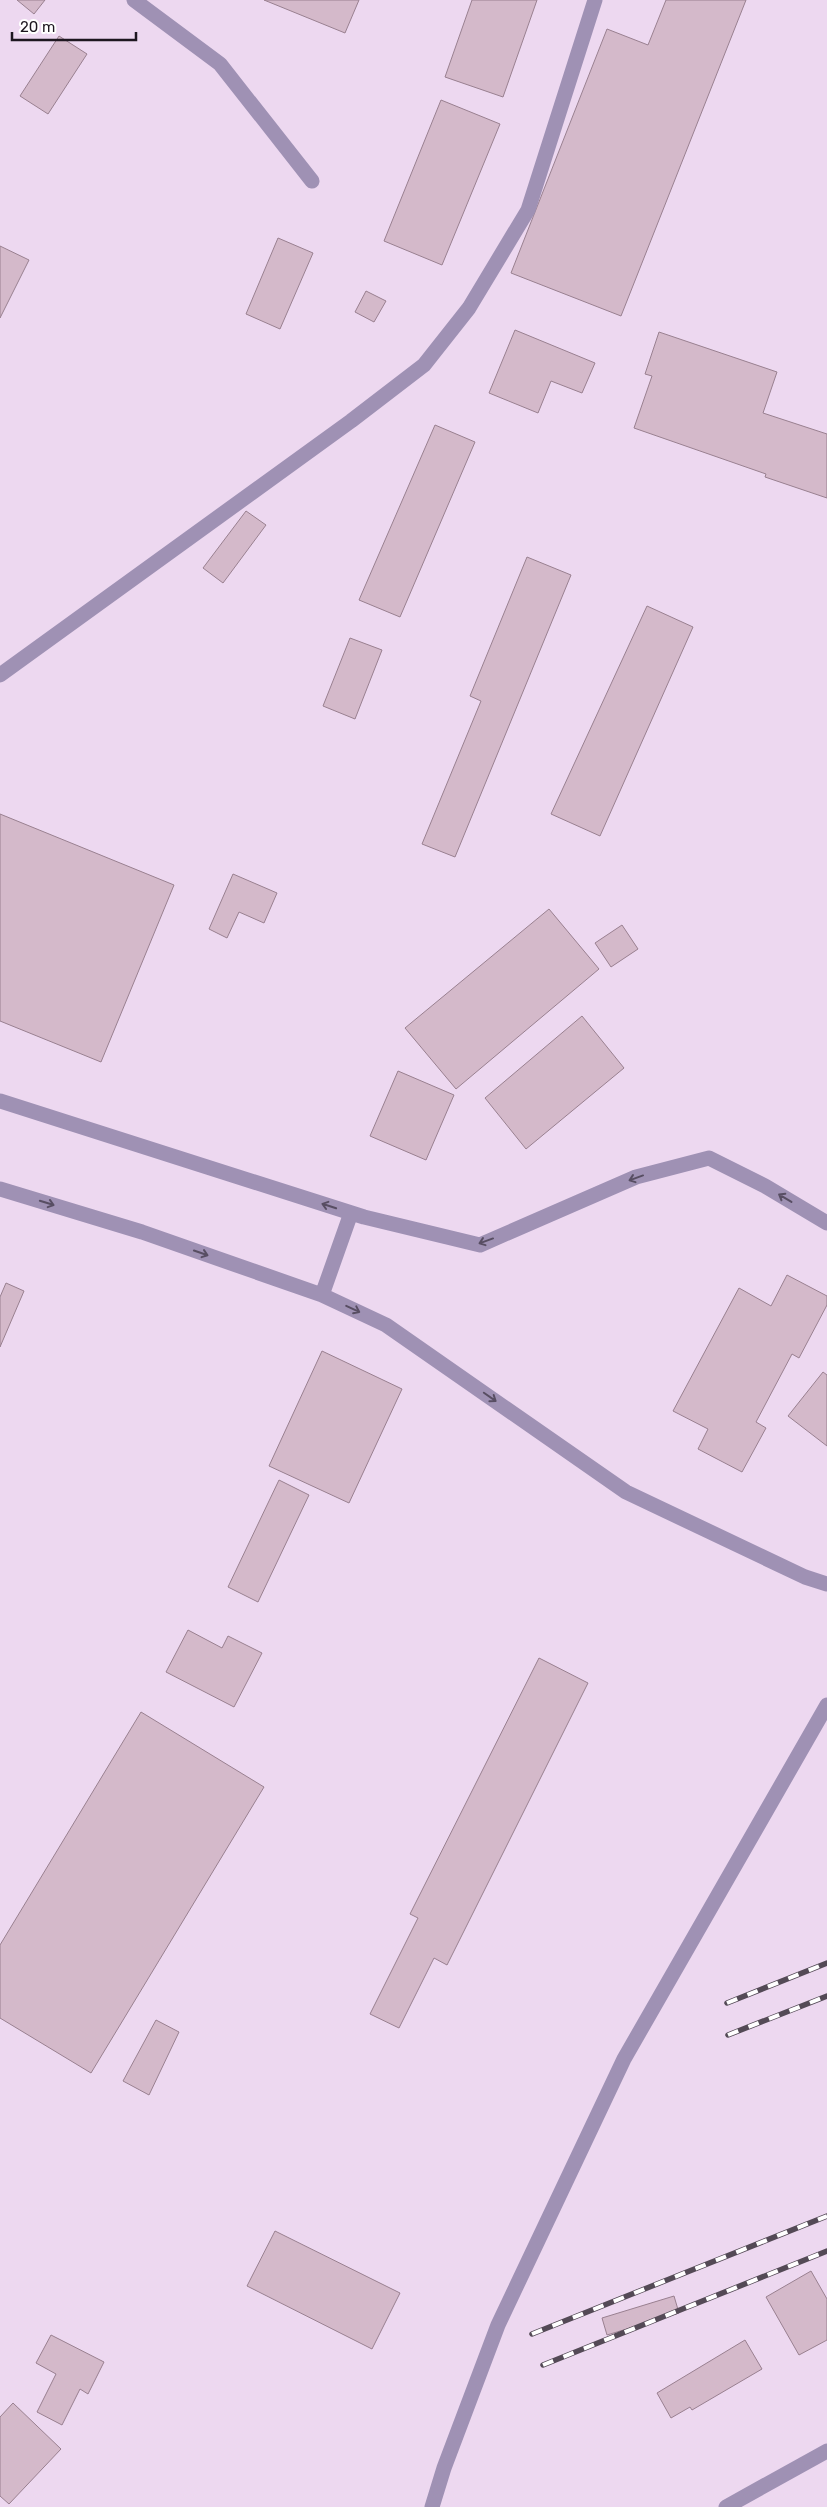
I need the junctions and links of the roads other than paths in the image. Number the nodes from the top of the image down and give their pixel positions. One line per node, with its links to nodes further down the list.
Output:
1 (134, 0): 3 (lane)
2 (595, 0): 4 (lane)
3 (312, 181)
4 (0, 675)
5 (0, 1102): 7 (lane, one-way to 5)
6 (0, 1189): 9 (lane, one-way to 9)
7 (351, 1213): 8 (lane, one-way to 7); 9 (lane)
8 (827, 1223)
9 (322, 1295): 10 (lane, one-way to 10)
10 (827, 1584)
11 (827, 1705): 13 (lane)
12 (827, 2451): 14 (lane)
13 (432, 2507)
14 (726, 2507)

